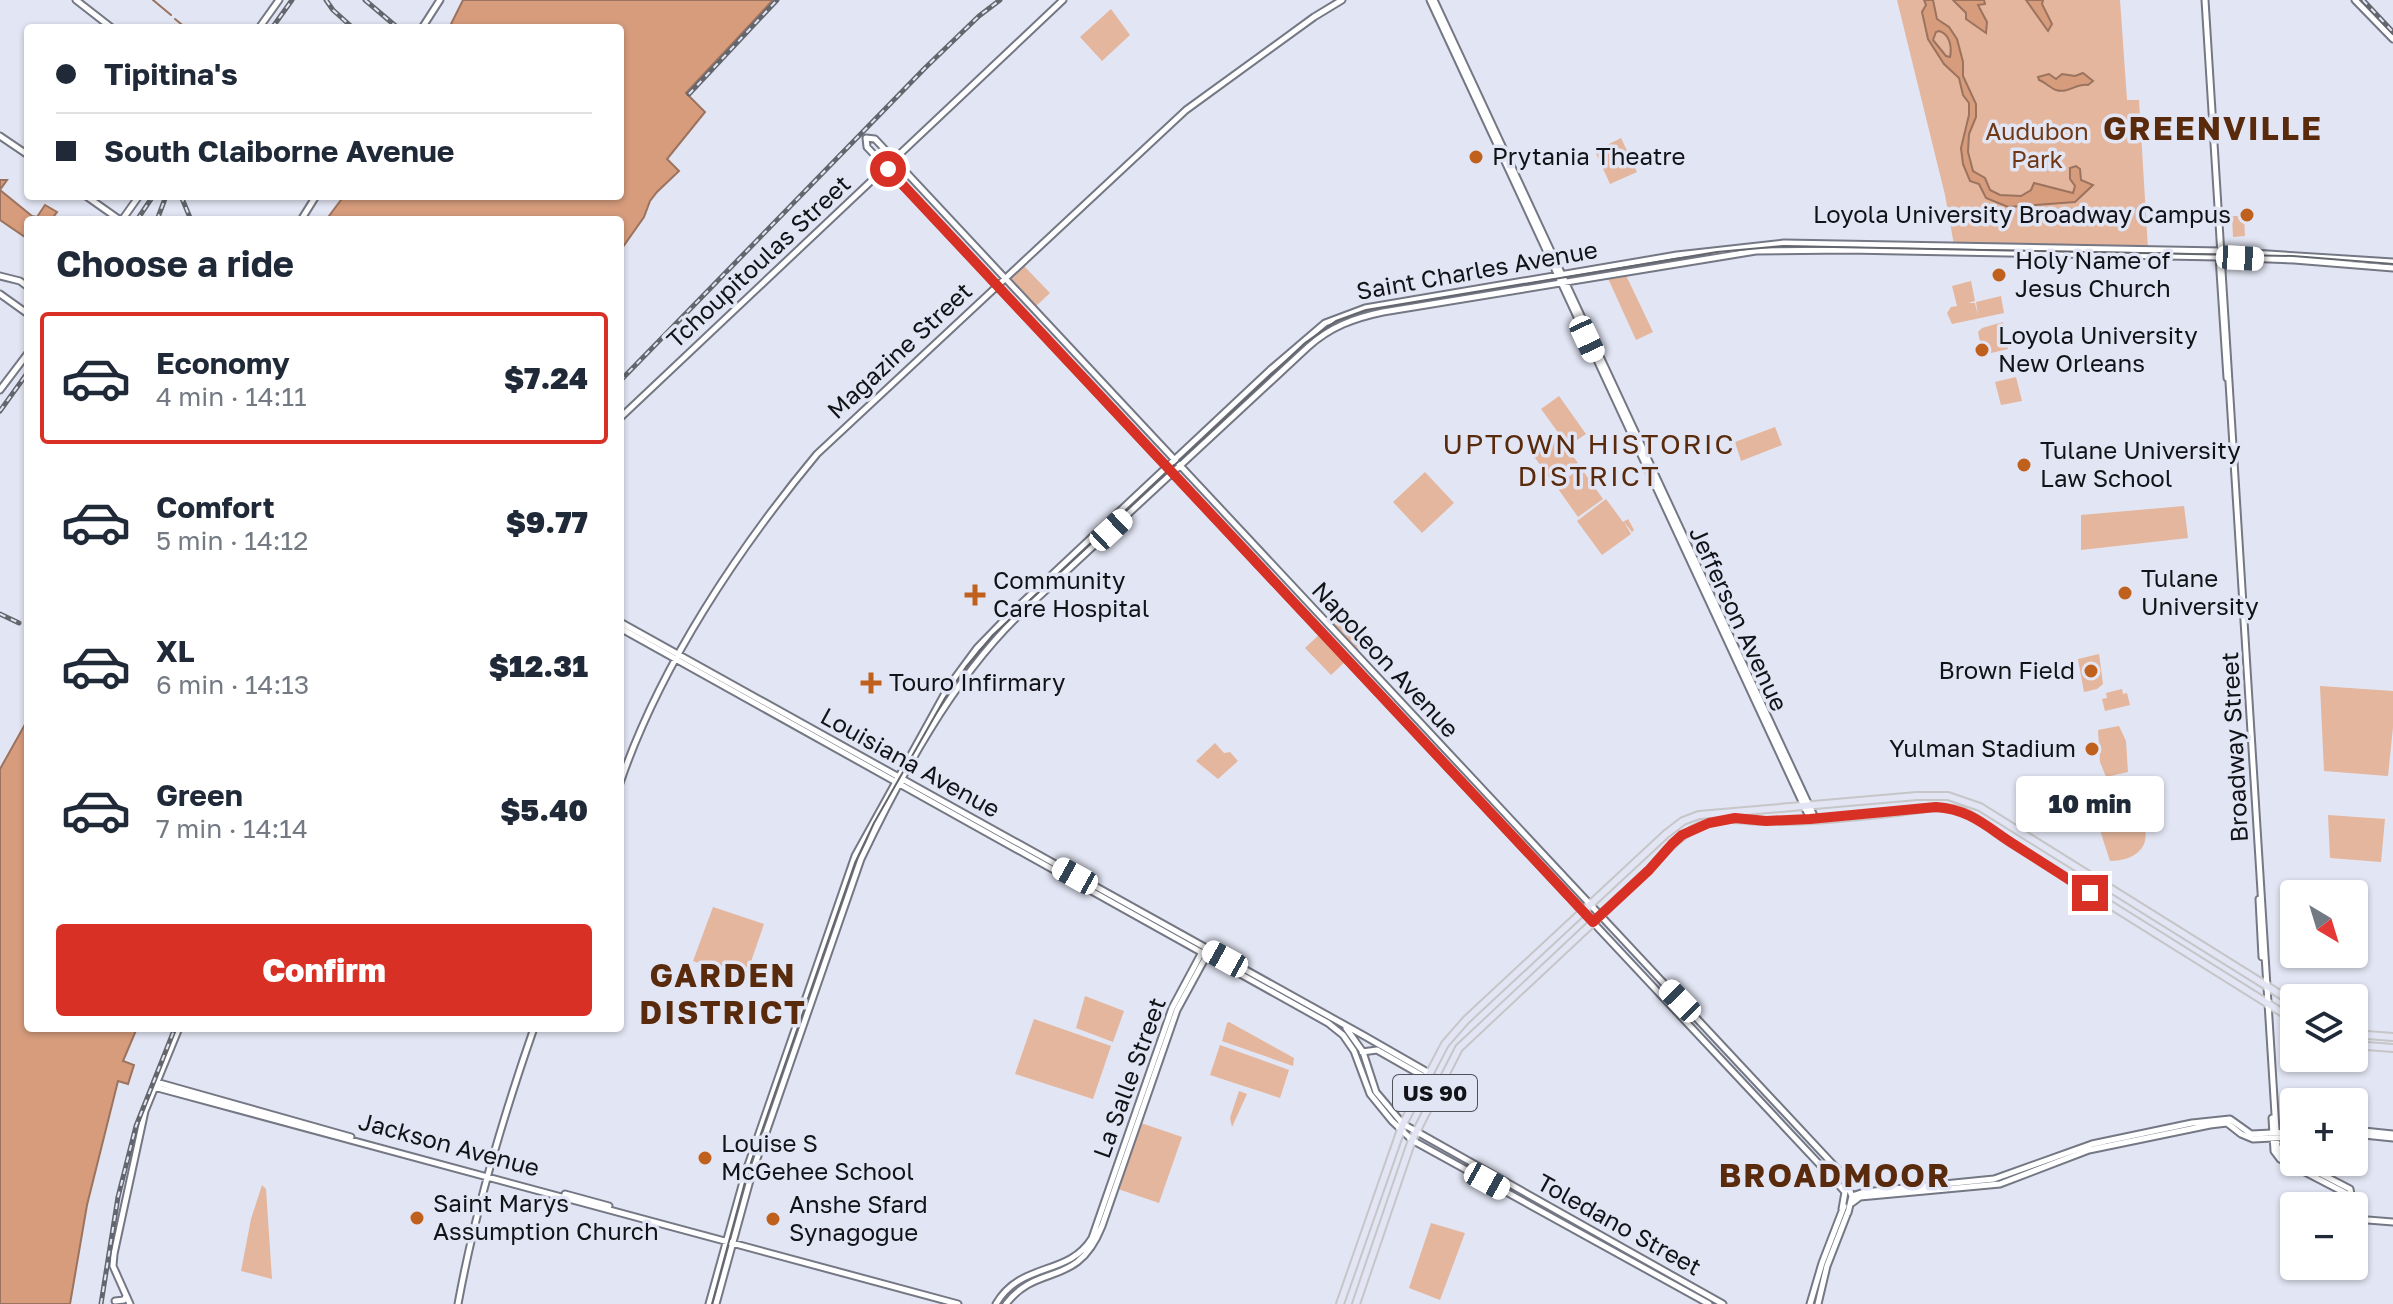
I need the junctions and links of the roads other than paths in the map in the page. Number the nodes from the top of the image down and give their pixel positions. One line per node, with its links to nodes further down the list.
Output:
1 (76, 0): 9 (street)
2 (279, 0): 10 (street)
3 (440, 0): 11 (street)
4 (1063, 0): 15 (street, Tchoupitoulas Street)
5 (1342, 0): 24 (street, Magazine Street)
6 (1432, 0): 25 (street, Jefferson Avenue)
7 (2205, 0): 19 (street, Broadway Street)
8 (2355, 0): 12 (street)
9 (107, 24)
10 (262, 24)
11 (425, 24)
12 (2393, 39)
13 (0, 136): 14 (street)
14 (24, 152)
15 (894, 160): 16 (street, Tchoupitoulas Street); 16 (street, Napoleon Avenue); 20 (street, Napoleon Avenue)
16 (886, 166): 22 (street, Napoleon Avenue); 32 (street, Tchoupitoulas Street)
17 (92, 200): 18 (street)
18 (115, 216)
19 (2220, 255): 21 (street, Saint Charles Avenue); 25 (street, Saint Charles Avenue); 56 (street, Broadway Street)
20 (992, 265): 22 (street); 24 (street, Napoleon Avenue)
21 (2393, 265)
22 (985, 271): 27 (street, Napoleon Avenue)
23 (0, 276): 26 (street)
24 (1004, 278): 27 (street, Magazine Street); 33 (street, Napoleon Avenue)
25 (1562, 278): 33 (street, Saint Charles Avenue); 35 (street, Saint Charles Avenue); 43 (street, Jefferson Avenue)
26 (24, 284)
27 (998, 285): 34 (street, Napoleon Avenue); 40 (street, Magazine Street)
28 (0, 294): 29 (street)
29 (24, 311)
30 (24, 358): 31 (street)
31 (0, 390)
32 (624, 414)
33 (1174, 460): 34 (street, Saint Charles Avenue); 35 (street, Napoleon Avenue)
34 (1168, 466): 36 (street, Napoleon Avenue); 37 (street, Saint Charles Avenue)
35 (1180, 466): 36 (street, Saint Charles Avenue); 45 (street, Napoleon Avenue)
36 (1173, 472): 38 (street, Saint Charles Avenue); 46 (street, Napoleon Avenue)
37 (1146, 487): 38 (street); 42 (street, Saint Charles Avenue)
38 (1151, 493): 42 (street, Saint Charles Avenue)
39 (624, 627): 40 (street, Louisiana Avenue)
40 (678, 658): 41 (street, Magazine Street); 42 (street, Louisiana Avenue)
41 (624, 773)
42 (899, 780): 53 (street, Louisiana Avenue); 93 (street, Saint Charles Avenue)
43 (1807, 805): 44 (street, Jefferson Avenue); 45 (main road, US 90); 52 (main road, US 90)
44 (1813, 819): 47 (main road, US 90); 51 (main road, US 90)
45 (1590, 905): 46 (main road, US 90); 47 (street, Napoleon Avenue)
46 (1583, 912): 48 (main road, US 90); 49 (street, Napoleon Avenue)
47 (1600, 916): 49 (main road, US 90); 83 (street, Napoleon Avenue)
48 (1576, 918): 50 (main road); 70 (main road, US 90)
49 (1593, 922): 50 (main road, US 90); 89 (street, Napoleon Avenue)
50 (1587, 928): 72 (main road, US 90)
51 (2151, 930): 52 (main road); 54 (main road, US 90)
52 (2189, 934): 55 (main road, US 90)
53 (1205, 951): 60 (street, Louisiana Avenue); 63 (street, Louisiana Avenue); 92 (street, La Salle Street)
54 (2187, 955): 55 (main road); 58 (main road, US 90)
55 (2221, 957): 56 (main road, US 90)
56 (2266, 985): 57 (main road, US 90); 58 (street, Broadway Street)
57 (2280, 994)
58 (2267, 1003): 59 (main road, US 90); 78 (street, Broadway Street)
59 (2280, 1011)
60 (1339, 1023): 68 (street, Louisiana Avenue); 70 (street, Louisiana Avenue)
61 (177, 1032): 71 (street)
62 (533, 1032): 84 (street)
63 (1343, 1035): 68 (street, Louisiana Avenue); 69 (street, Louisiana Avenue)
64 (2368, 1035): 65 (main road)
65 (2393, 1037)
66 (2368, 1046): 67 (main road)
67 (2393, 1048)
68 (1363, 1052): 70 (street, Louisiana Avenue); 74 (street, Toledano Street)
69 (1357, 1057): 73 (street, Toledano Street)
70 (1427, 1075): 72 (street, Louisiana Avenue); 75 (main road, US 90)
71 (155, 1085): 84 (street, Jackson Avenue); 95 (street)
72 (1439, 1085): 76 (main road, US 90)
73 (1375, 1101): 74 (street); 75 (street, Toledano Street)
74 (1385, 1104): 75 (street, Toledano Street)
75 (1402, 1127): 76 (street, Toledano Street); 81 (street, Toledano Street); 104 (main road, US 90)
76 (1415, 1132): 81 (main road, US 90); 107 (street, Toledano Street)
77 (2368, 1133): 80 (street)
78 (2275, 1136): 79 (street); 82 (street, Broadway Street); 86 (street); 87 (street); 88 (street)
79 (2280, 1136)
80 (2393, 1136)
81 (1412, 1140): 105 (main road, US 90); 106 (street, Toledano Street)
82 (2280, 1152)
83 (1843, 1175): 86 (street); 88 (street, Napoleon Avenue)
84 (489, 1176): 93 (street, Jackson Avenue); 98 (street)
85 (2323, 1176): 87 (street)
86 (1864, 1192): 88 (street)
87 (2351, 1192)
88 (1853, 1198): 89 (street)
89 (1845, 1211): 108 (street); 109 (street)
90 (2368, 1219): 91 (street)
91 (2393, 1222)
92 (1100, 1225): 102 (street); 103 (street)
93 (729, 1241): 94 (street, Saint Charles Avenue); 101 (street, Jackson Avenue)
94 (721, 1271): 99 (street, Saint Charles Avenue); 100 (street, Saint Charles Avenue)
95 (126, 1295): 96 (street); 97 (street)
96 (115, 1301)
97 (130, 1304)
98 (458, 1304)
99 (709, 1304)
100 (716, 1304)
101 (958, 1304)
102 (996, 1304)
103 (1006, 1304)
104 (1340, 1304)
105 (1356, 1304)
106 (1709, 1304)
107 (1723, 1304)
108 (1810, 1304)
109 (1818, 1304)

